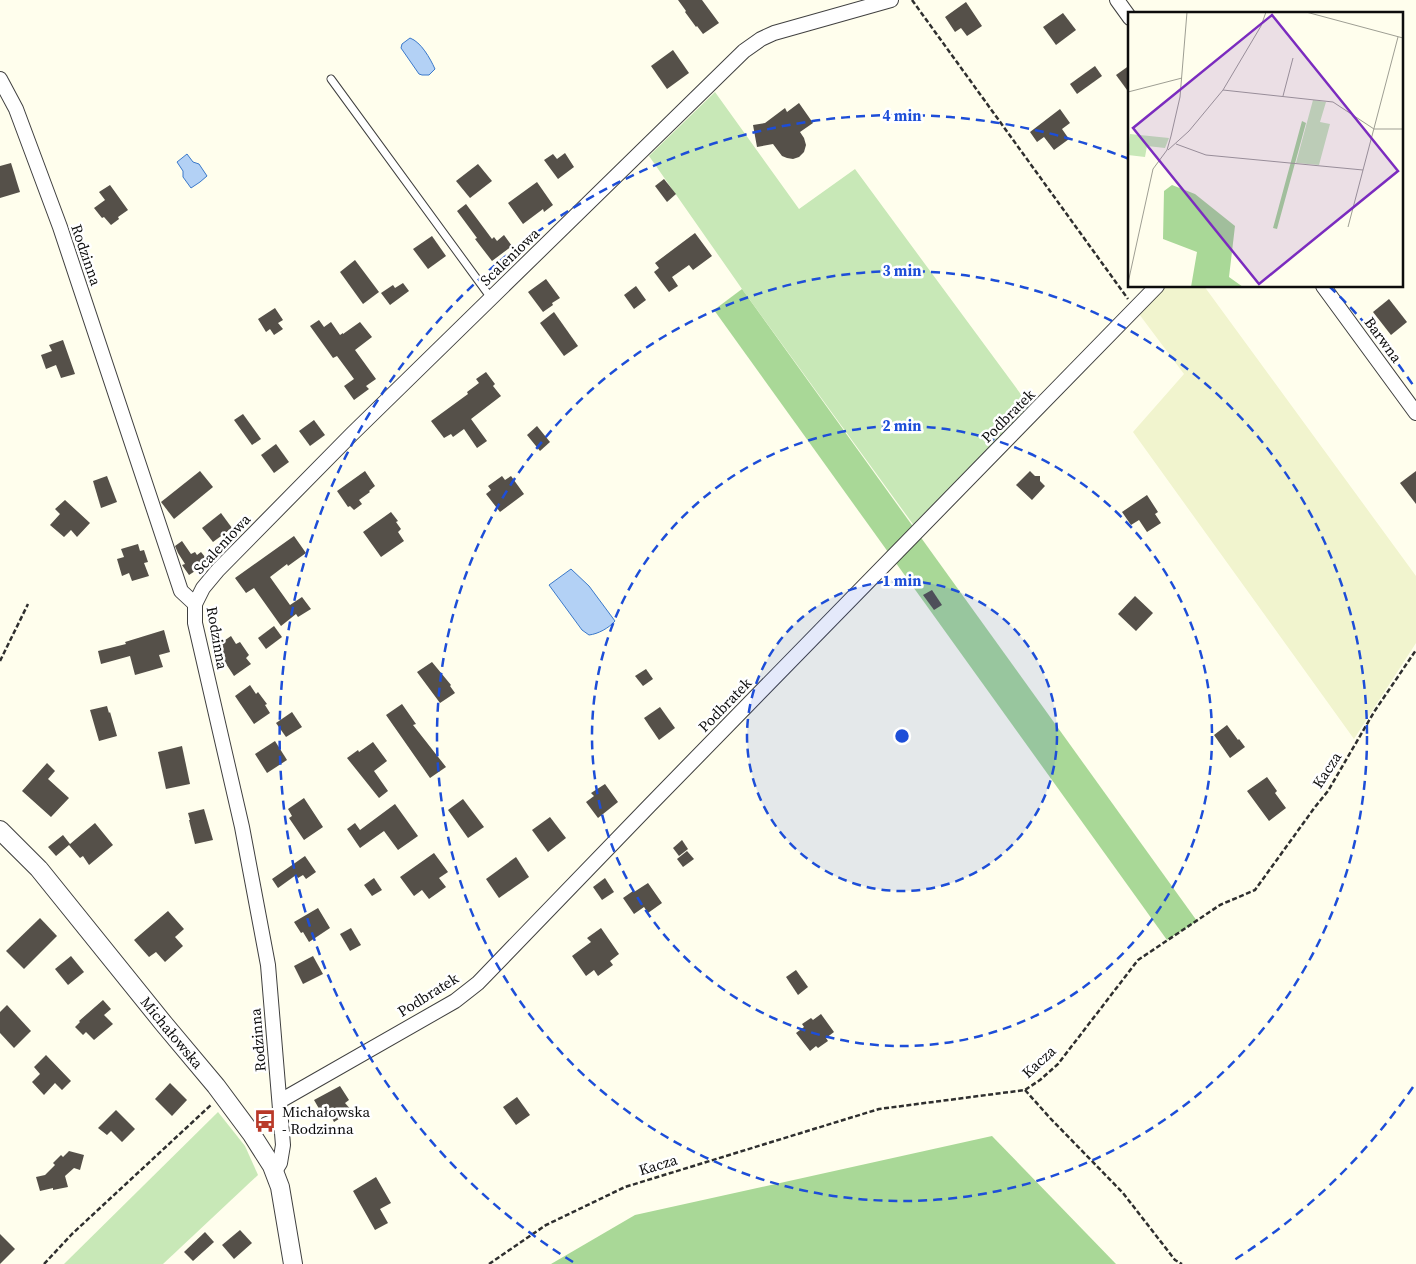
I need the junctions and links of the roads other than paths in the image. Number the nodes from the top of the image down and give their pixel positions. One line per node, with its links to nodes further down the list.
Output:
1 (891, 0): 8 (street, Scaleniowa)
2 (1116, 0): 3 (street)
3 (1128, 15)
4 (0, 79): 10 (street, Rodzinna)
5 (331, 79): 8 (lane)
6 (1155, 288): 12 (street, Podbratek)
7 (1324, 288): 9 (street, Barwna)
8 (491, 298): 10 (street, Scaleniowa)
9 (1416, 413)
10 (195, 604): 12 (street, Rodzinna)
11 (0, 830): 13 (street, Michałowska)
12 (281, 1108): 13 (lane); 14 (street, Rodzinna)
13 (251, 1133): 14 (street, Michałowska)
14 (275, 1171): 15 (street, Michałowska)
15 (293, 1264)

